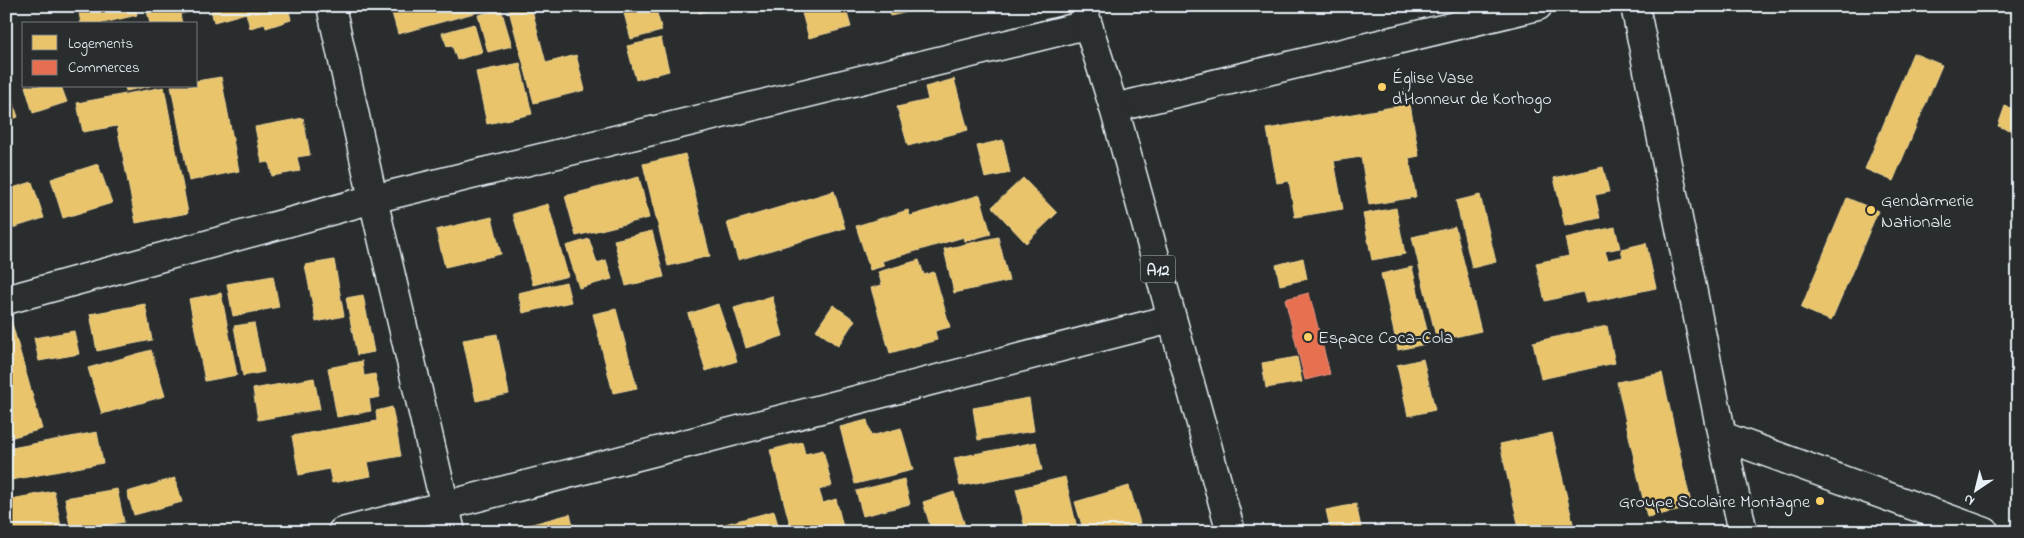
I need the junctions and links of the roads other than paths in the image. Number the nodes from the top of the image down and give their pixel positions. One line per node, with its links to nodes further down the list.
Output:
1 (331, 6): 6 (street)
2 (1538, 6): 5 (street)
3 (1635, 6): 9 (street)
4 (1084, 15): 5 (street, A12); 6 (street)
5 (1114, 108): 8 (street, A12)
6 (373, 199): 7 (street); 10 (street)
7 (6, 300)
8 (1171, 319): 10 (street); 12 (street, A12)
9 (1722, 436): 13 (street); 14 (street)
10 (447, 519): 11 (street)
11 (342, 532)
12 (1231, 532)
13 (1744, 532)
14 (1985, 532)

